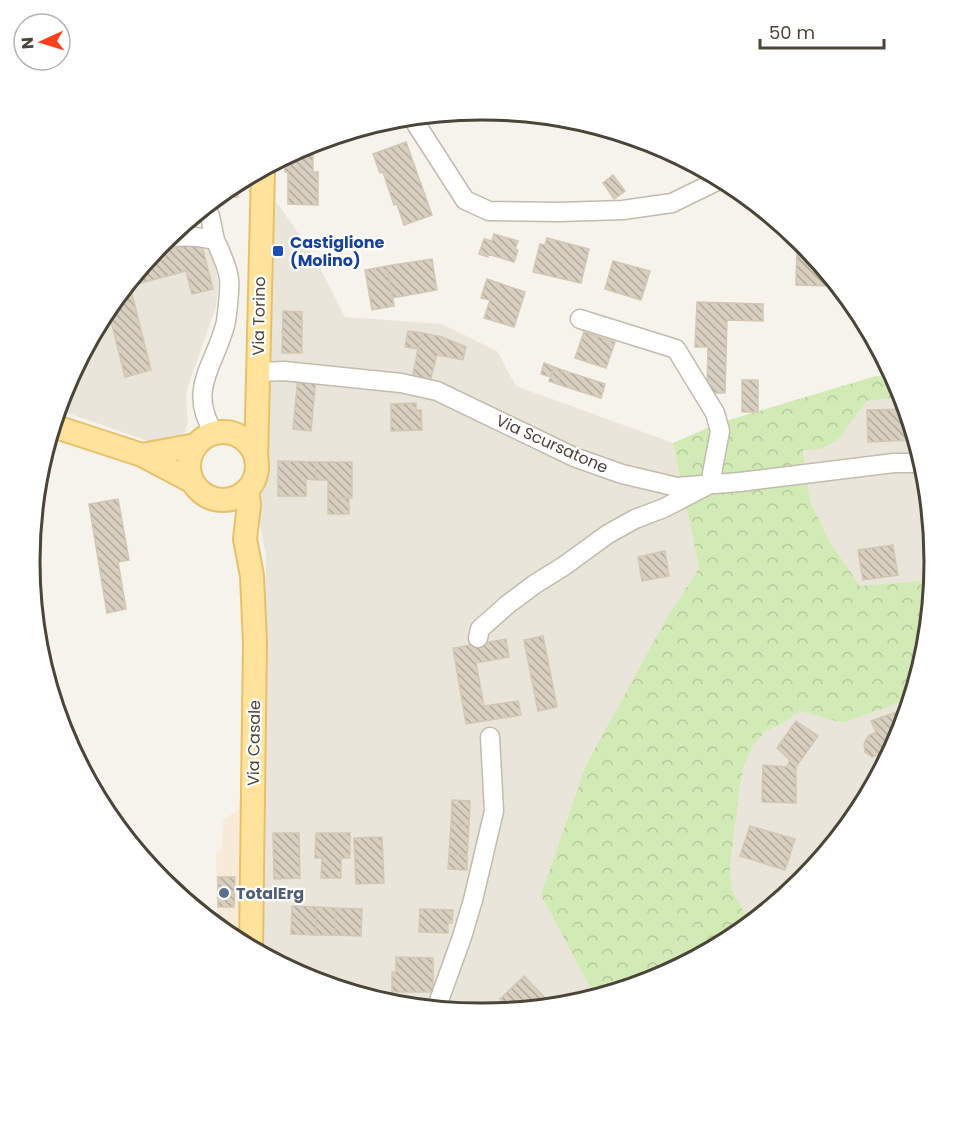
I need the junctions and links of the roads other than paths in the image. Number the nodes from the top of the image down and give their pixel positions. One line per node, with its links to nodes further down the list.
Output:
1 (416, 125): 3 (street)
2 (263, 178): 8 (main road, Via Torino)
3 (711, 184)
4 (208, 215): 6 (street)
5 (184, 236): 6 (street)
6 (215, 240): 10 (street)
7 (580, 319): 15 (street)
8 (258, 381): 10 (main road); 12 (main road, Via Torino); 15 (street, Via Scursatone)
9 (61, 429): 11 (main road)
10 (215, 438): 11 (main road); 12 (main road); 14 (main road)
11 (142, 455): 14 (main road)
12 (256, 460): 16 (main road)
13 (912, 463): 15 (street, Via Scursatone)
14 (193, 482): 17 (main road)
15 (710, 484): 19 (street)
16 (248, 490): 17 (main road); 18 (main road)
17 (219, 500): 18 (main road)
18 (245, 539): 21 (main road, Via Casale)
19 (478, 638)
20 (490, 737): 22 (street)
21 (251, 938)
22 (439, 1001)

